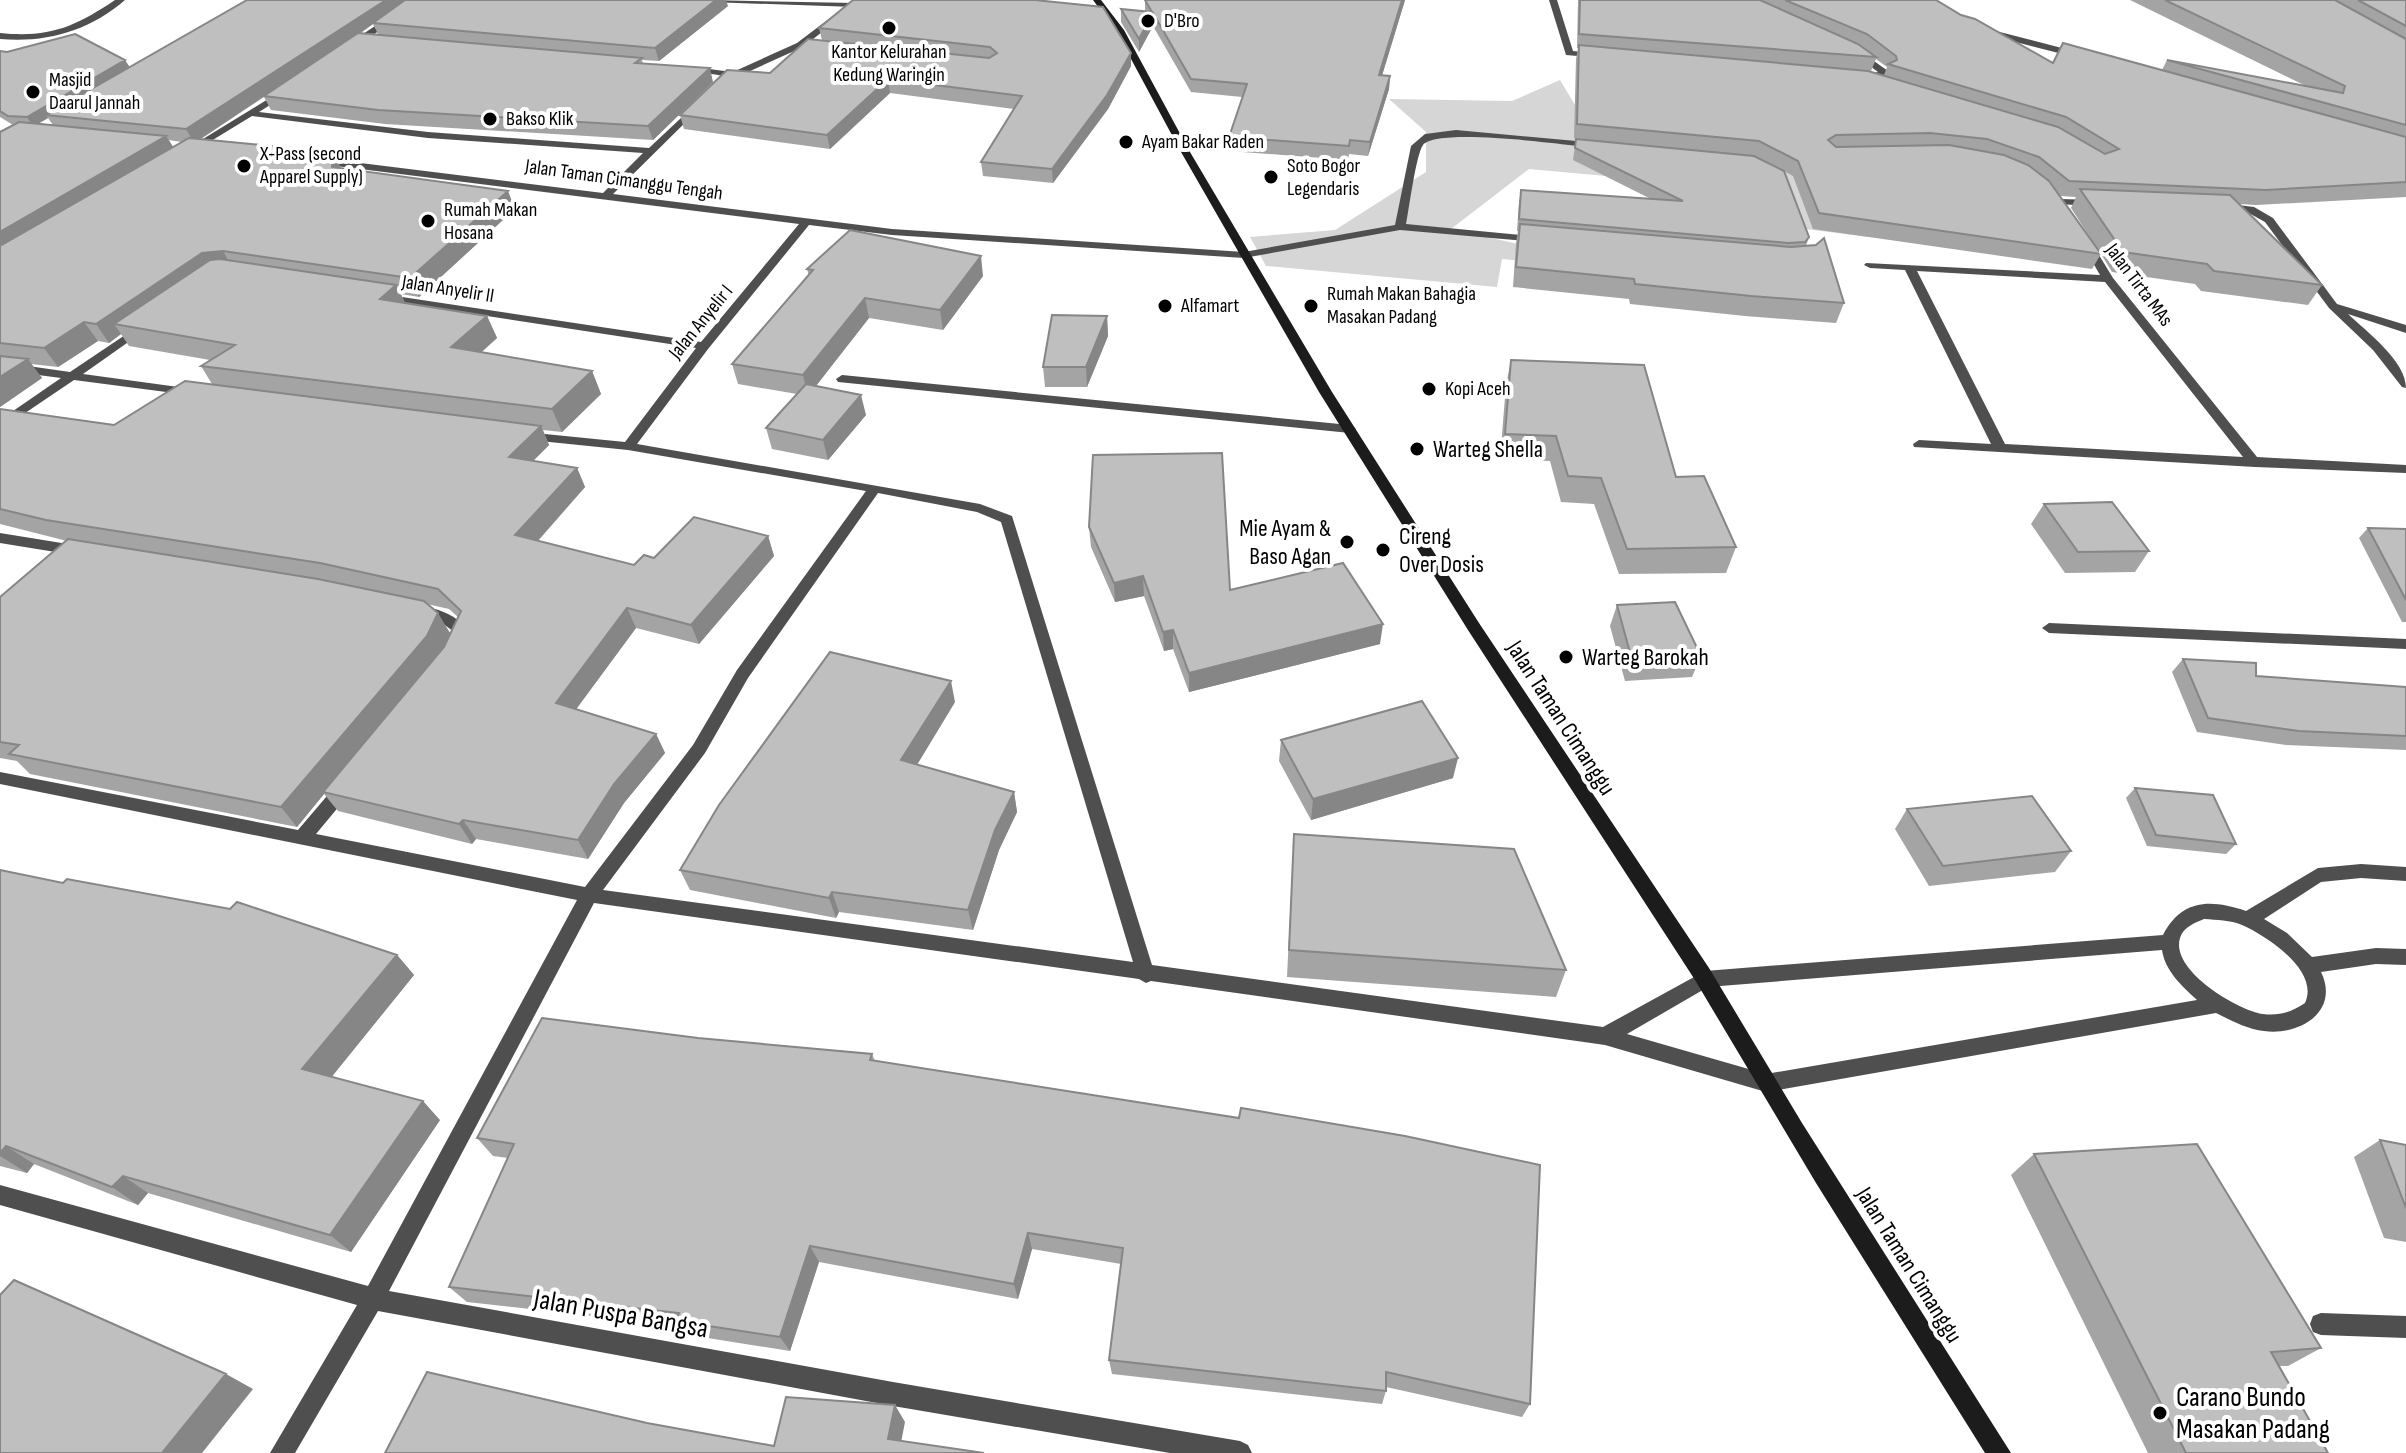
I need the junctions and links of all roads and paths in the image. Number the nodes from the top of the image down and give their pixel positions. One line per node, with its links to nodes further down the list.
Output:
1 (121, 0): 9 (street)
2 (420, 0): 10 (street)
3 (709, 0): 7 (street)
4 (879, 0): 7 (street)
5 (1097, 0): 43 (street, Jalan Taman Cimanggu)
6 (1553, 0): 16 (street)
7 (854, 3): 12 (street)
8 (1974, 28): 17 (street)
9 (0, 36)
10 (359, 40): 11 (street); 15 (street)
11 (375, 41)
12 (800, 45): 13 (street); 19 (street)
13 (814, 47)
14 (1844, 47): 21 (street)
15 (336, 56)
16 (1615, 57)
17 (2089, 58)
18 (684, 70): 19 (street)
19 (731, 74): 24 (street)
20 (1848, 78): 21 (street)
21 (1864, 79): 23 (street)
22 (301, 81): 26 (street)
23 (1879, 84)
24 (719, 85)
25 (708, 96): 29 (street)
26 (254, 114): 28 (street); 29 (street)
27 (1612, 147): 40 (street)
28 (191, 150): 30 (street); 31 (street)
29 (651, 151): 33 (street)
30 (219, 152)
31 (177, 153)
32 (303, 159): 33 (street, Jalan Taman Cimanggu Tengah)
33 (607, 194): 39 (street, Jalan Taman Cimanggu Tengah)
34 (2050, 194): 35 (street)
35 (2061, 202): 36 (street); 38 (street)
36 (2104, 203)
37 (2204, 206): 48 (street)
38 (2069, 215)
39 (805, 223): 43 (street, Jalan Taman Cimanggu Tengah); 51 (street, Jalan Anyelir I)
40 (1400, 227): 42 (street, Jalan Taman Cimanggu Tengah); 43 (street, Jalan Taman Cimanggu Tengah)
41 (2077, 228): 46 (street, Jalan Tirta MAs)
42 (1553, 241)
43 (1244, 255): 58 (street, Jalan Taman Cimanggu)
44 (1870, 265): 45 (street)
45 (1909, 267): 46 (street); 62 (street)
46 (2108, 279): 63 (street, Jalan Tirta MAs)
47 (367, 294): 51 (street, Jalan Anyelir II)
48 (2333, 306): 50 (street); 55 (street)
49 (151, 322): 53 (street)
50 (2406, 329)
51 (704, 346): 61 (street, Jalan Anyelir I)
52 (0, 366): 53 (street)
53 (73, 376): 56 (street); 57 (street)
54 (842, 379): 58 (street)
55 (2406, 384)
56 (206, 395)
57 (0, 426)
58 (1350, 429): 82 (street, Jalan Taman Cimanggu)
59 (509, 434): 61 (street)
60 (1919, 444): 62 (street)
61 (628, 446): 65 (street)
62 (2000, 448): 63 (street)
63 (2255, 463): 64 (street)
64 (2406, 469)
65 (875, 488): 76 (street); 81 (street)
66 (0, 538): 67 (street)
67 (91, 552)
68 (402, 607): 71 (street)
69 (2049, 628): 70 (street)
70 (2406, 644)
71 (453, 651)
72 (0, 778): 74 (street)
73 (350, 780): 74 (street)
74 (301, 839): 76 (street)
75 (2406, 874): 77 (street)
76 (589, 895): 81 (street); 87 (street)
77 (2248, 919): 78 (street); 80 (street)
78 (2169, 942): 82 (street); 83 (street)
79 (2406, 957): 80 (street)
80 (2307, 966): 83 (street)
81 (1146, 975): 84 (street)
82 (1705, 979): 84 (street); 85 (street, Jalan Taman Cimanggu)
83 (2216, 1005): 85 (street)
84 (1605, 1036): 85 (street)
85 (1766, 1083): 92 (street, Jalan Taman Cimanggu)
86 (0, 1195): 87 (street, Jalan Puspa Bangsa)
87 (373, 1299): 90 (street); 91 (street, Jalan Puspa Bangsa)
88 (2321, 1324): 89 (street)
89 (2406, 1327)
90 (282, 1453)
91 (1240, 1453)
92 (1999, 1453)

